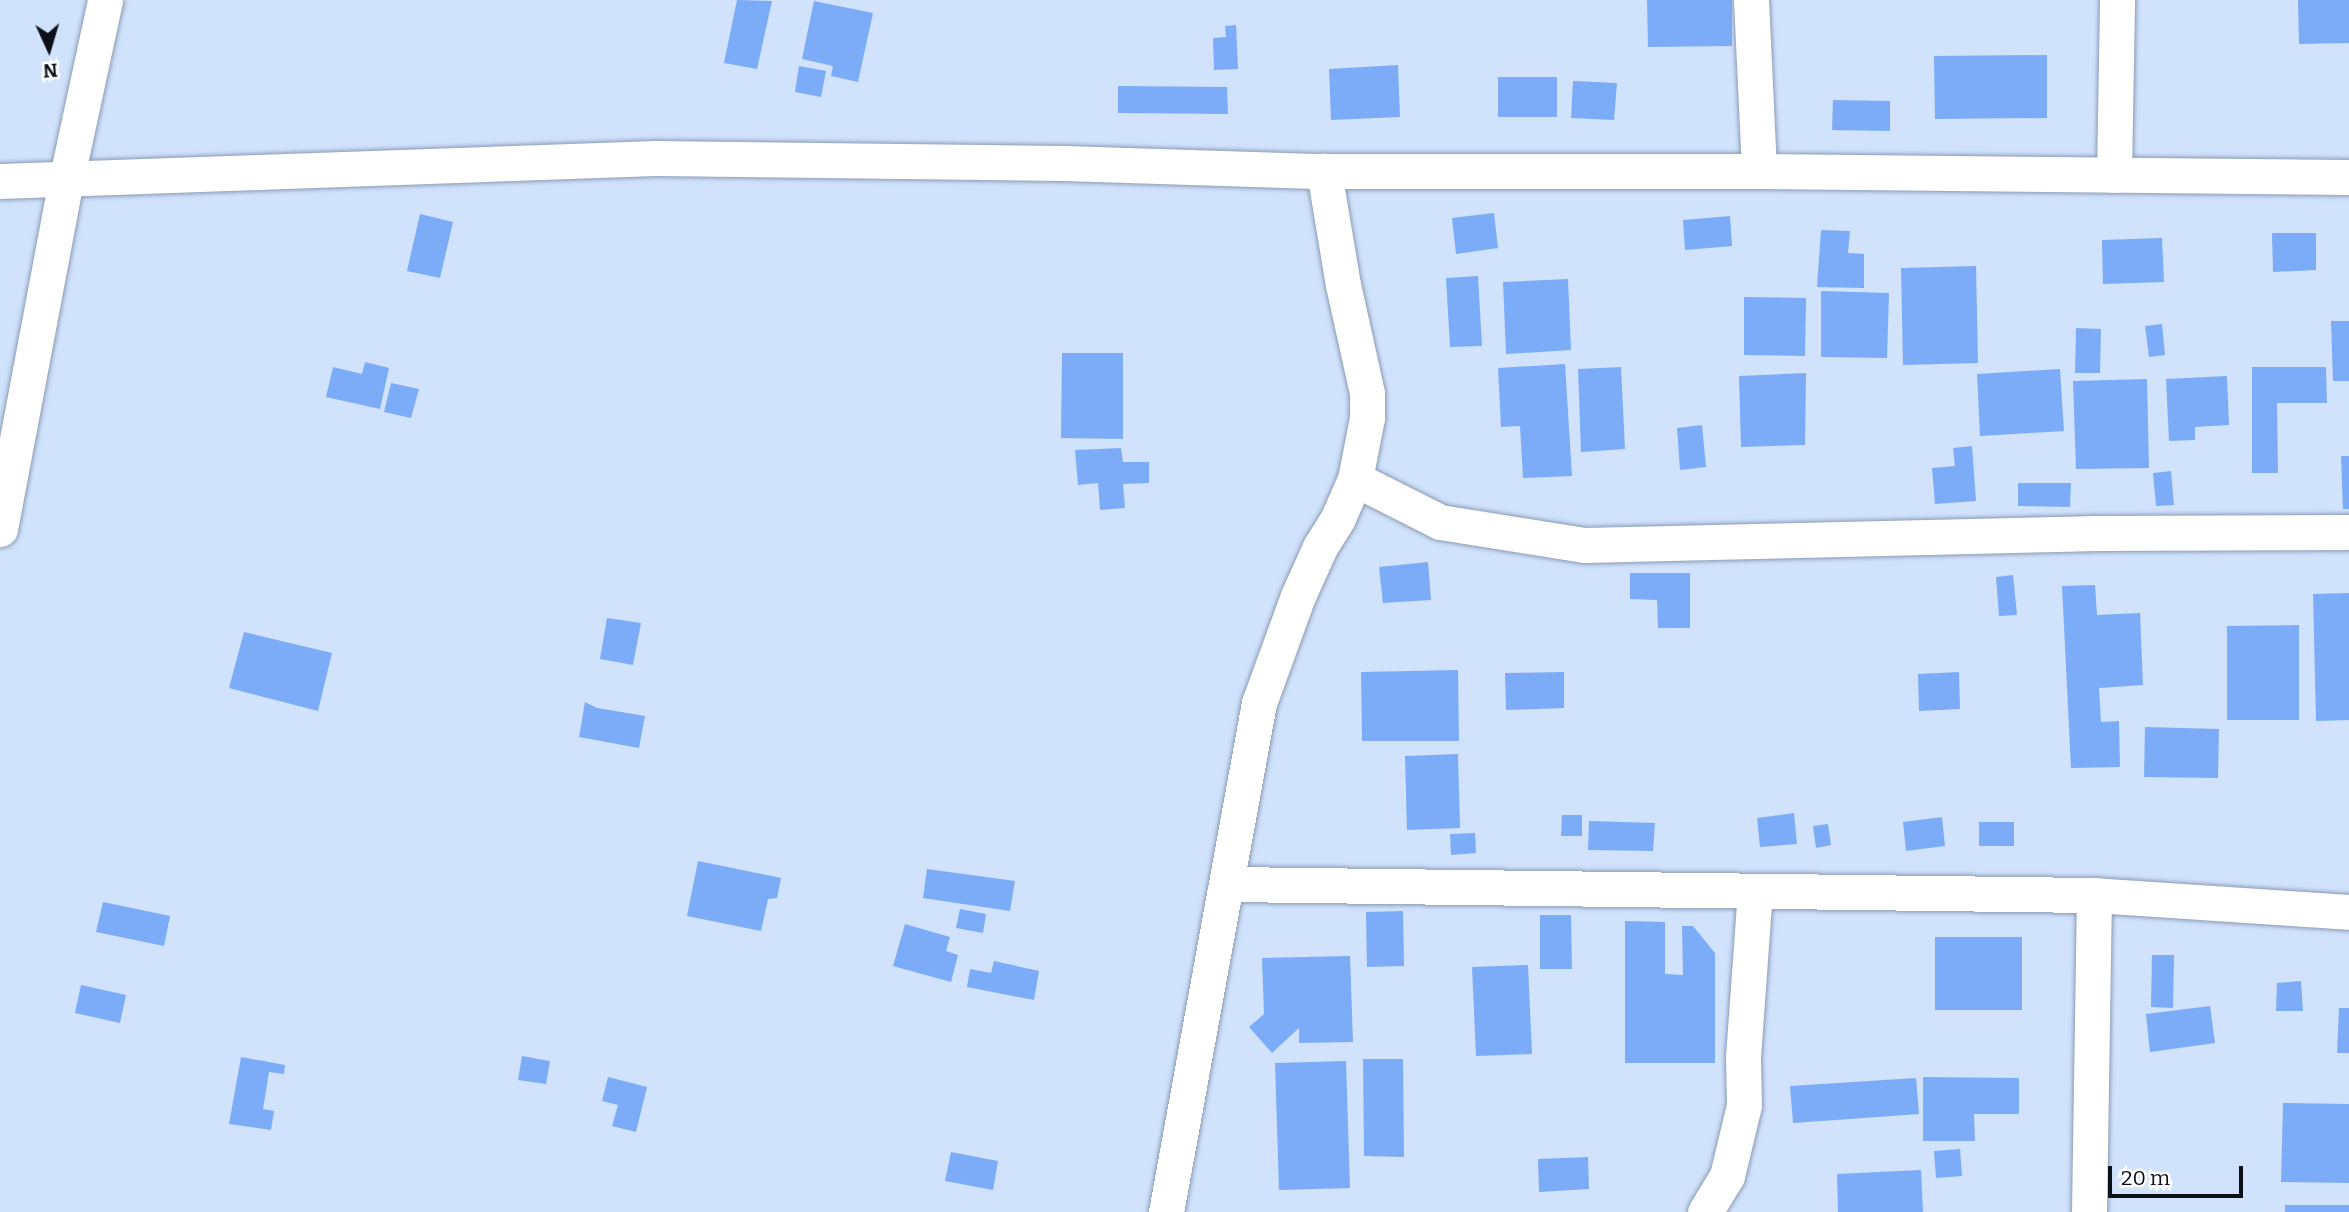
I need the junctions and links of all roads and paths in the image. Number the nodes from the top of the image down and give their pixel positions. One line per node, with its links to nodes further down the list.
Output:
1 (105, 0): 9 (street)
2 (1751, 0): 5 (street)
3 (2117, 0): 6 (street)
4 (1324, 171): 5 (street); 9 (street); 10 (street)
5 (1759, 171): 6 (street)
6 (2114, 174): 7 (street)
7 (2349, 177)
8 (0, 181): 9 (street)
9 (66, 181): 11 (street)
10 (1355, 479): 12 (street); 13 (street)
11 (0, 529)
12 (2349, 532)
13 (1228, 884): 14 (street); 17 (street)
14 (1755, 891): 15 (street); 18 (street)
15 (2094, 895): 16 (street); 19 (street)
16 (2349, 912)
17 (1166, 1212)
18 (1705, 1212)
19 (2089, 1212)

